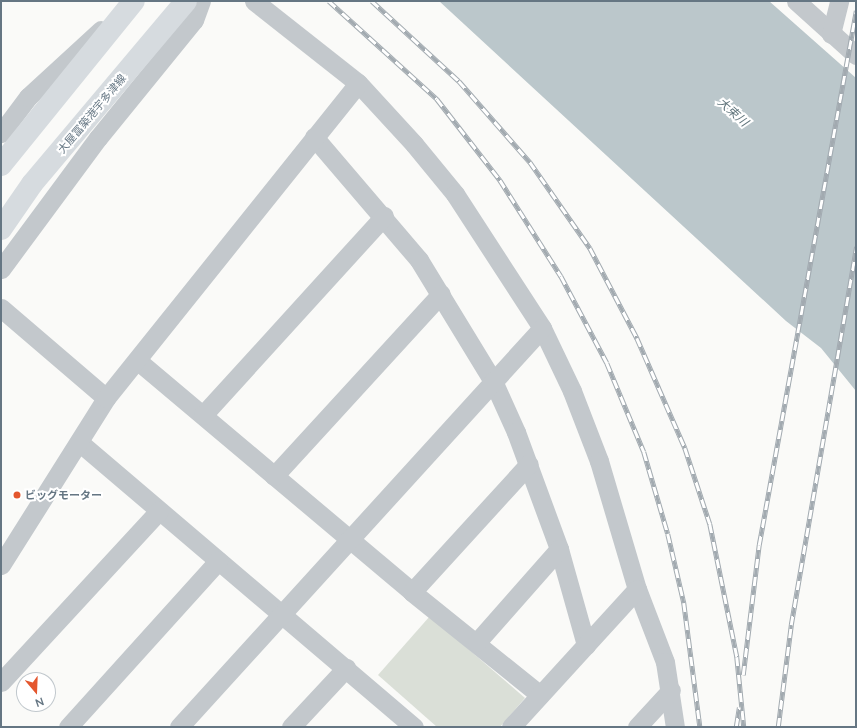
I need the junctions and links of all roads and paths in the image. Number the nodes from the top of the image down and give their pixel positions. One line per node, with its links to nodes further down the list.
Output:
1 (133, 1): 10 (street); 12 (main road)
2 (186, 1): 14 (main road, 大屋冨築港宇多津線)
3 (201, 1): 15 (street)
4 (254, 1): 9 (street)
5 (796, 1): 7 (street)
6 (839, 1): 7 (street)
7 (831, 34): 8 (street)
8 (856, 55)
9 (358, 83): 11 (street); 18 (street)
10 (1, 134)
11 (314, 137): 13 (street); 19 (street)
12 (1, 165)
13 (384, 216): 16 (street); 22 (street)
14 (1, 229)
15 (1, 269)
16 (441, 294): 20 (street); 25 (street)
17 (1, 308): 21 (street)
18 (542, 328): 20 (street); 31 (street)
19 (138, 361): 21 (street); 22 (street)
20 (493, 381): 24 (street); 27 (street)
21 (106, 398): 23 (street)
22 (203, 415): 25 (street)
23 (79, 442): 26 (street); 30 (street)
24 (529, 464): 28 (street); 32 (street)
25 (274, 476): 27 (street)
26 (159, 510): 29 (street); 37 (street)
27 (350, 540): 32 (street); 33 (street)
28 (559, 549): 34 (street); 35 (street)
29 (218, 561): 33 (street); 41 (street)
30 (1, 565)
31 (637, 589): 35 (street); 38 (street)
32 (412, 592): 34 (street)
33 (282, 616): 36 (street); 42 (street)
34 (477, 642): 39 (street)
35 (586, 645): 39 (street)
36 (346, 668): 40 (street); 43 (street)
37 (1, 682)
38 (671, 690): 45 (street); 46 (street)
39 (540, 695): 44 (street)
40 (409, 725)
41 (68, 727)
42 (179, 727)
43 (291, 727)
44 (511, 727)
45 (637, 727)
46 (675, 727)

